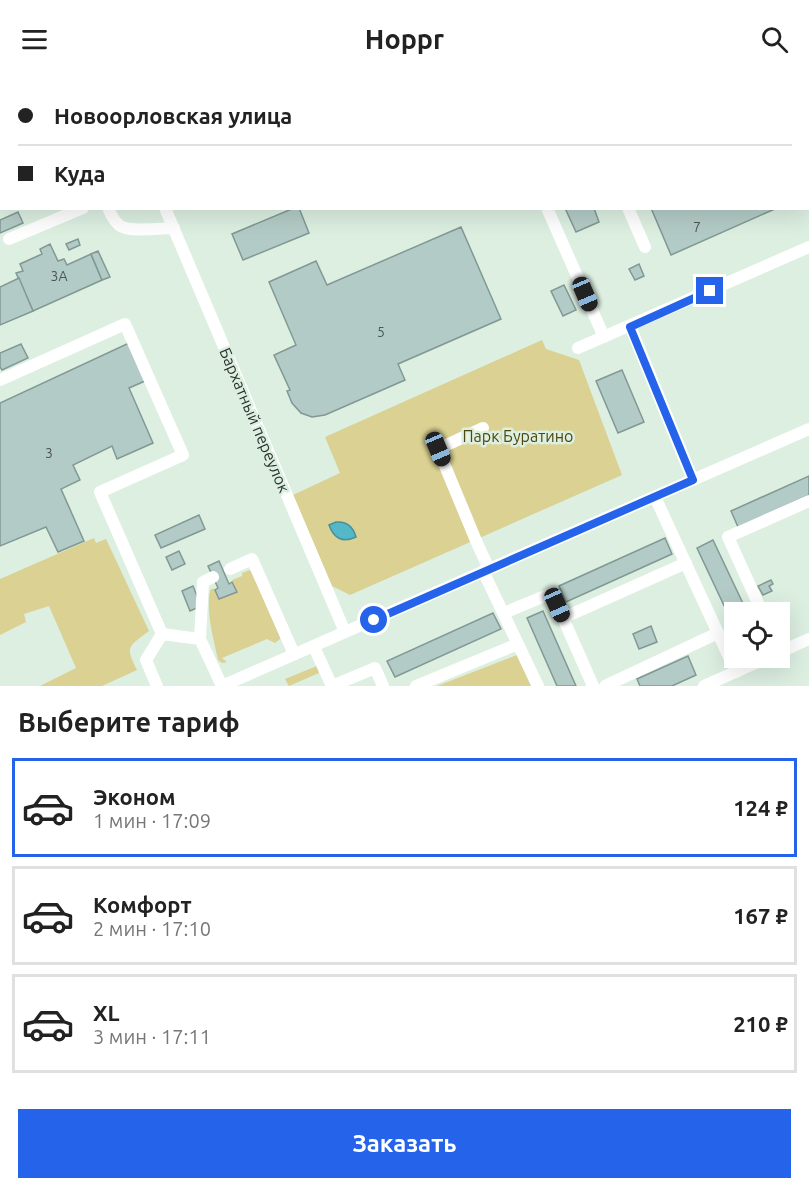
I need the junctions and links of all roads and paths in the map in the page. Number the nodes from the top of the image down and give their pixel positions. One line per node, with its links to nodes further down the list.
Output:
1 (78, 210): 7 (street)
2 (109, 210): 6 (street)
3 (166, 210): 6 (street, Бархатный переулок)
4 (549, 210): 11 (street)
5 (629, 210): 8 (street)
6 (174, 228): 26 (street, Бархатный переулок)
7 (9, 239)
8 (645, 247)
9 (809, 247): 10 (street)
10 (630, 327): 11 (street); 16 (street)
11 (604, 338): 12 (street)
12 (578, 348)
13 (0, 380): 28 (street)
14 (483, 428): 21 (street)
15 (809, 429): 16 (street)
16 (693, 480): 17 (street)
17 (655, 497): 19 (street); 21 (street)
18 (809, 501): 23 (street)
19 (686, 563): 25 (street); 27 (street)
20 (230, 569): 34 (street)
21 (486, 570): 24 (street); 26 (street)
22 (213, 577): 29 (street)
23 (757, 602)
24 (504, 613): 25 (street); 31 (street)
25 (563, 618): 43 (street)
26 (345, 632): 32 (street)
27 (718, 633): 36 (street); 44 (street)
28 (162, 634): 29 (street); 37 (street)
29 (200, 639): 38 (street)
30 (809, 639): 33 (street)
31 (518, 644): 41 (street); 42 (street)
32 (314, 646): 34 (street); 39 (street)
33 (790, 648)
34 (294, 654): 38 (street)
35 (745, 668): 36 (street)
36 (736, 672): 45 (street)
37 (157, 686)
38 (222, 686)
39 (332, 686): 40 (street)
40 (383, 686)
41 (416, 686)
42 (538, 686)
43 (593, 686)
44 (605, 686)
45 (704, 686)

